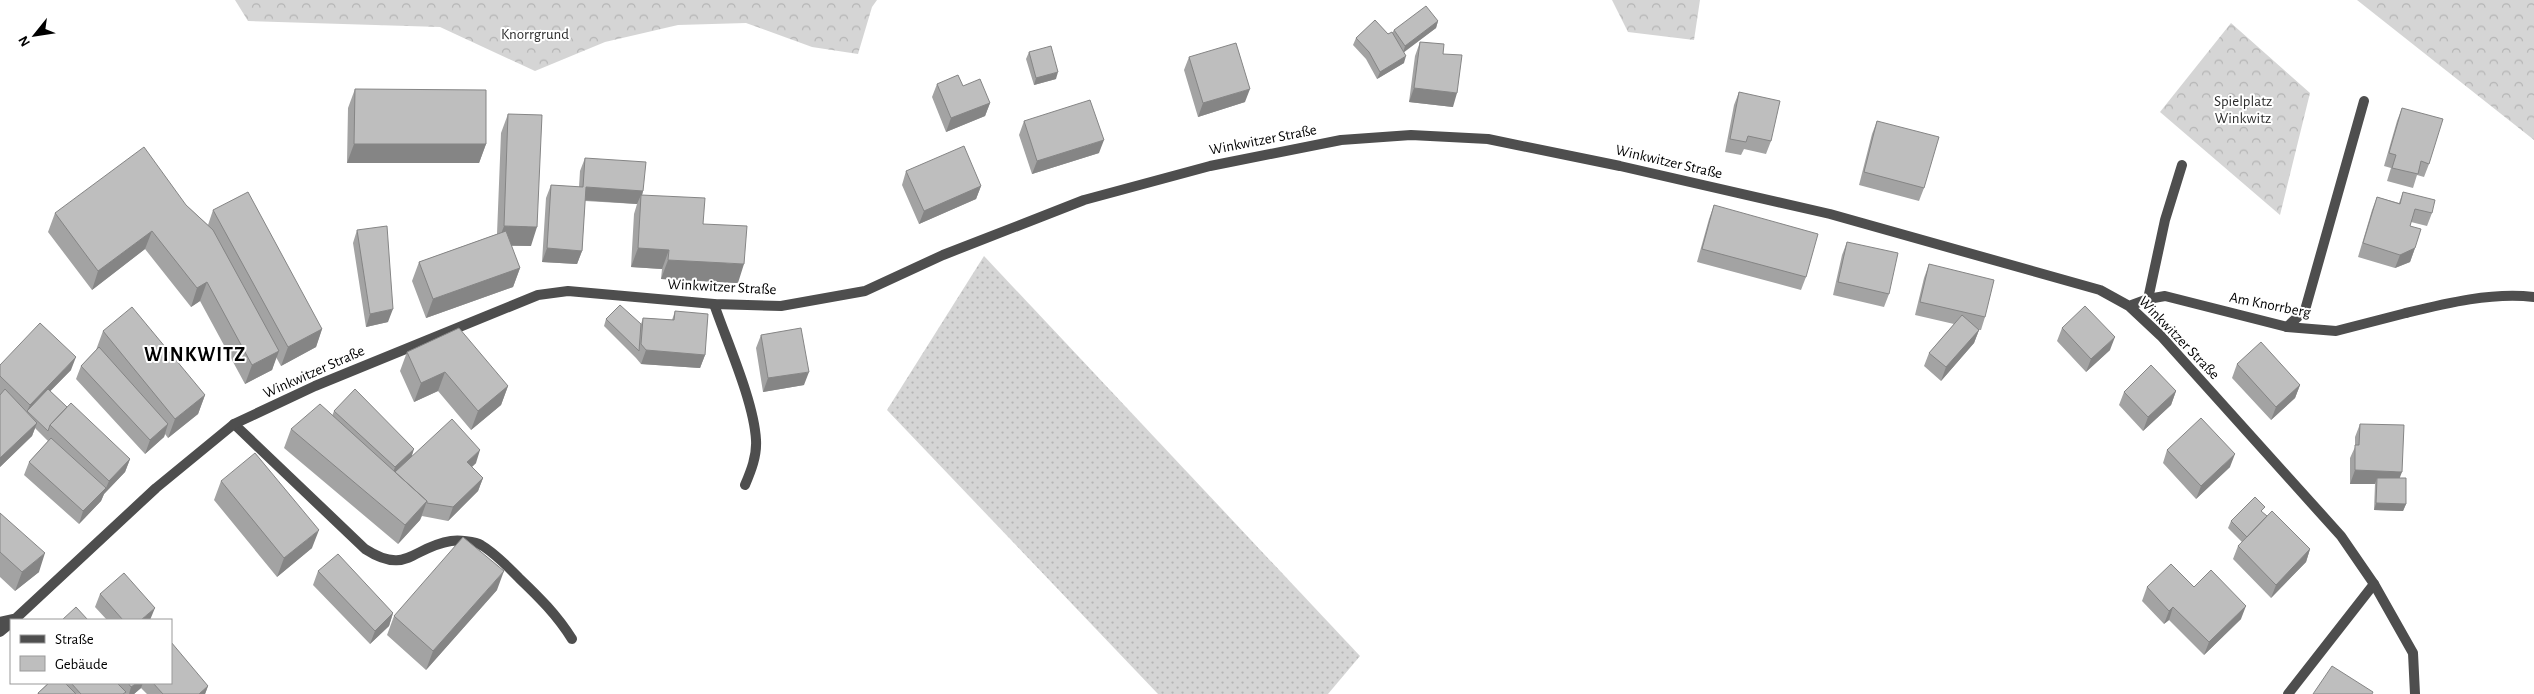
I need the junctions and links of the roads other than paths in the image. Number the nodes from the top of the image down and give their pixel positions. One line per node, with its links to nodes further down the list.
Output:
1 (2364, 101): 7 (street)
2 (2182, 165): 4 (street)
3 (2534, 297): 7 (street, Am Knorrberg)
4 (2148, 298): 6 (street, Am Knorrberg); 7 (street, Am Knorrberg)
5 (714, 304): 6 (street, Winkwitzer Straße); 8 (street, Winkwitzer Straße); 9 (street)
6 (2129, 306): 10 (street, Winkwitzer Straße)
7 (2288, 327)
8 (234, 424): 11 (street, Winkwitzer Straße); 14 (street)
9 (746, 485)
10 (2374, 584): 15 (street); 16 (street, Winkwitzer Straße)
11 (15, 619)
12 (10, 623): 13 (street, Winkwitzer Straße)
13 (0, 632)
14 (572, 639)
15 (2288, 694)
16 (2415, 694)

